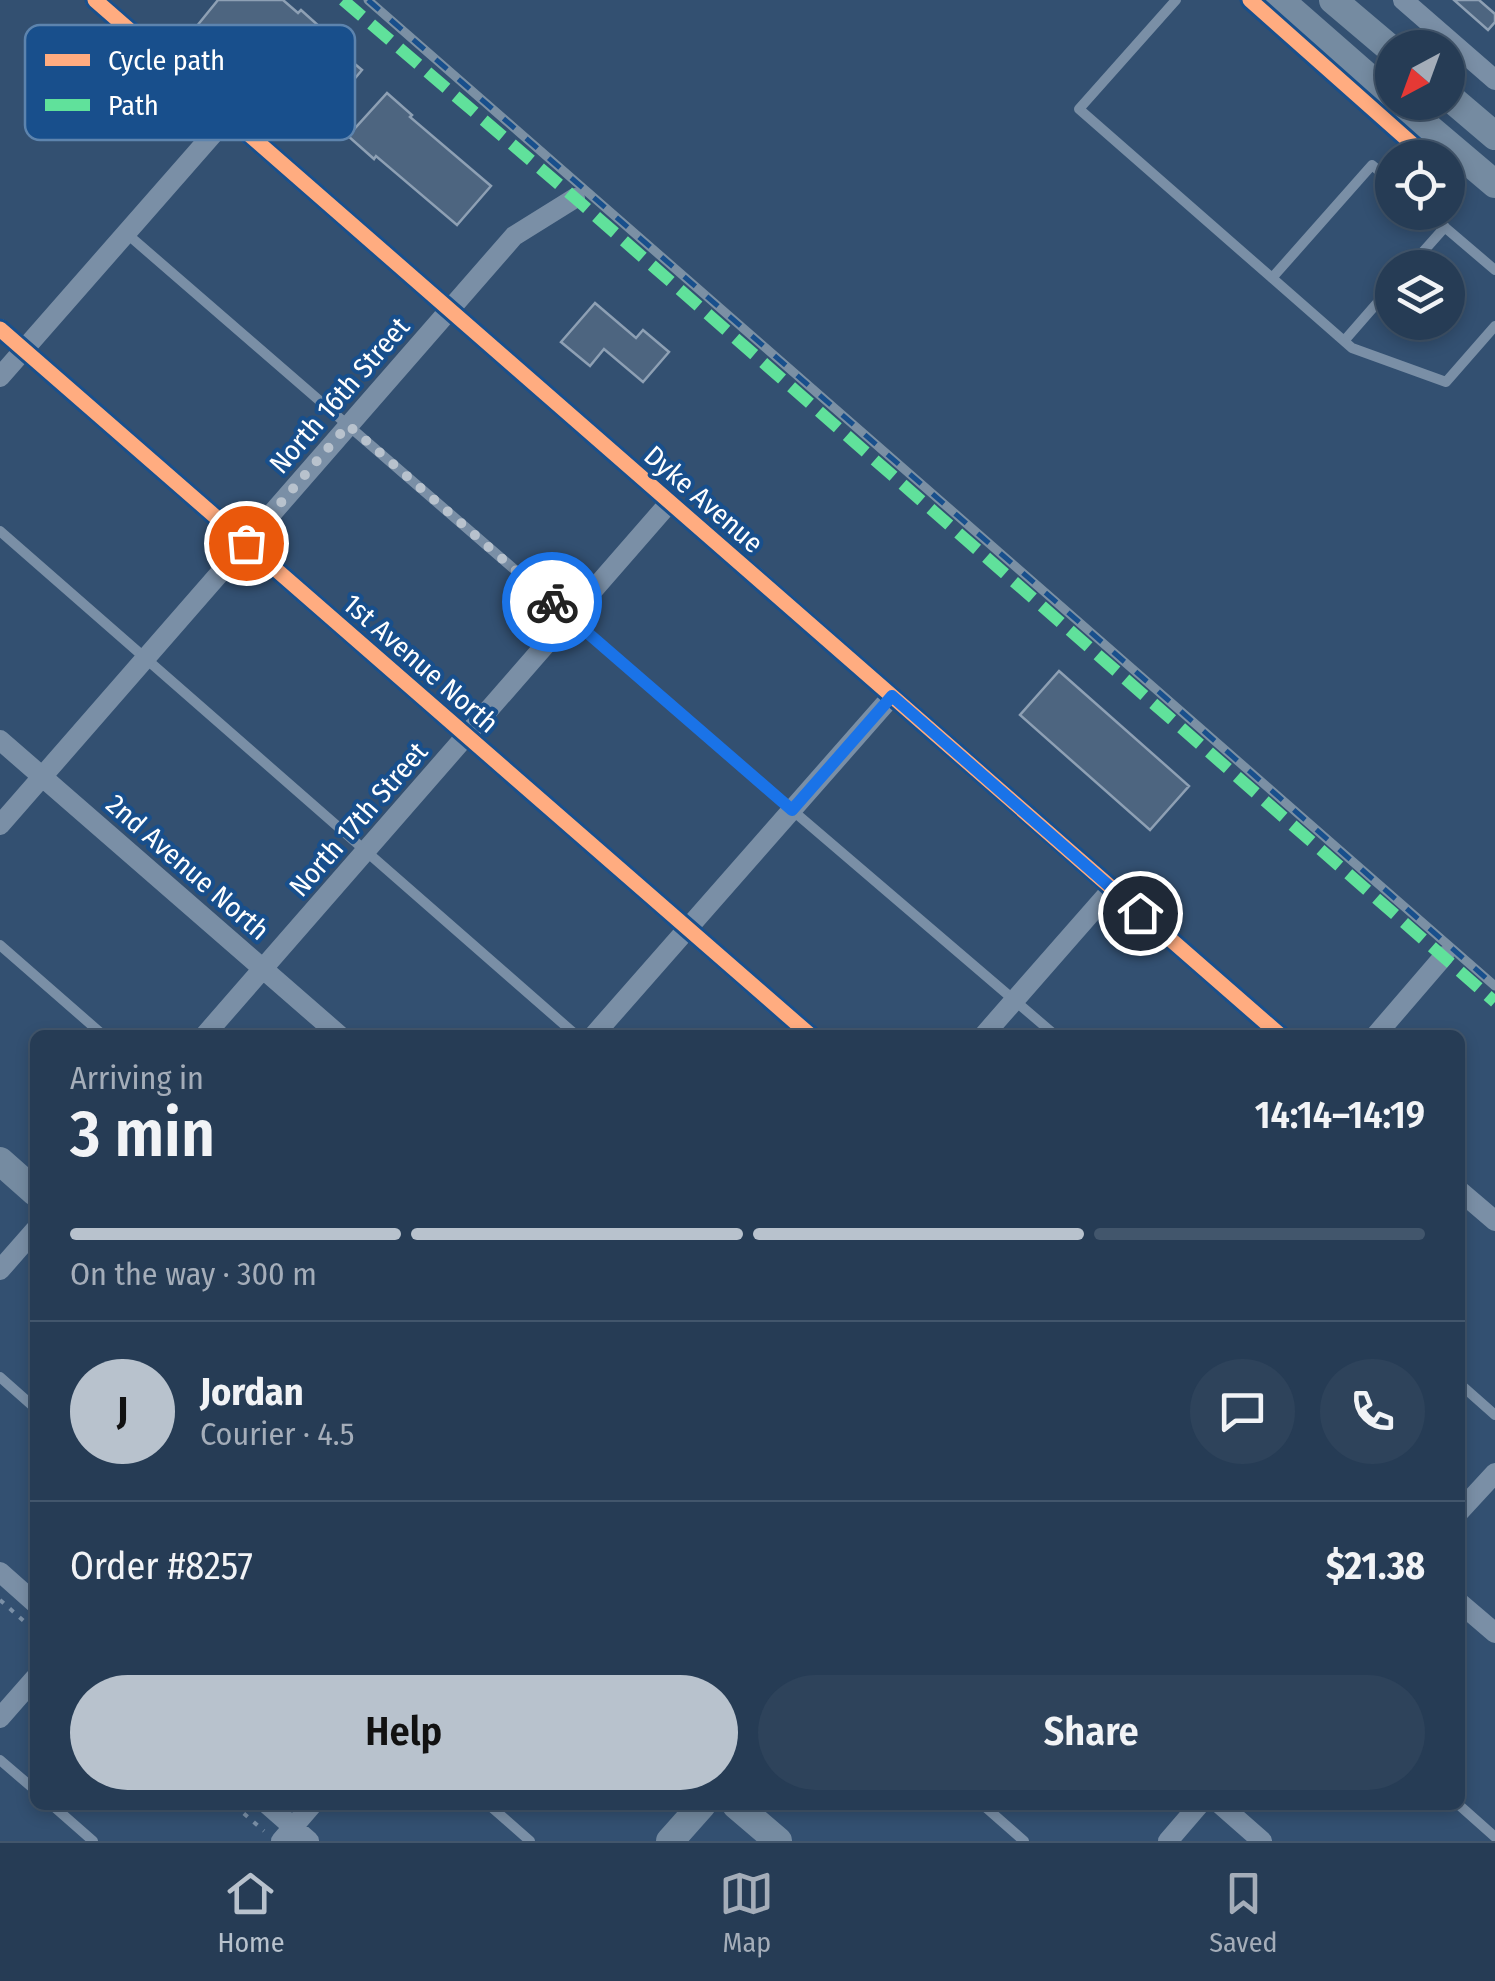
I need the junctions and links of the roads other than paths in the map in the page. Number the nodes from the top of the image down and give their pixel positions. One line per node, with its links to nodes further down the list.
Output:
1 (95, 0): 6 (street, Dyke Avenue)
2 (1176, 0): 23 (lane)
3 (1280, 0): 9 (main road)
4 (1334, 0): 7 (main road)
5 (1403, 0): 8 (street)
6 (123, 25)
7 (1375, 35)
8 (1495, 80)
9 (1375, 83)
10 (1465, 110): 12 (main road)
11 (1419, 120): 16 (main road)
12 (1495, 136)
13 (208, 140): 20 (street)
14 (255, 140): 25 (street, Dyke Avenue)
15 (1375, 168): 23 (lane)
16 (1495, 184)
17 (575, 198): 25 (street, North 16th Street)
18 (1441, 230): 21 (lane)
19 (1448, 230): 22 (lane)
20 (126, 233): 29 (street); 31 (lane)
21 (1424, 250)
22 (1495, 270)
23 (1272, 278): 28 (lane)
24 (1375, 305): 28 (lane)
25 (450, 309): 31 (street, North 16th Street); 32 (street, Dyke Avenue)
26 (1495, 326): 28 (lane)
27 (0, 330): 29 (street, 1st Avenue North)
28 (1344, 341)
29 (24, 350): 30 (street); 34 (street, 1st Avenue North)
30 (0, 377)
31 (348, 425): 34 (street, North 16th Street); 35 (lane)
32 (670, 502): 35 (street, North 17th Street); 37 (street, Dyke Avenue)
33 (0, 531): 36 (lane)
34 (246, 543): 36 (street, North 16th Street); 38 (street, 1st Avenue North)
35 (570, 617): 38 (street, North 17th Street); 41 (lane)
36 (145, 658): 40 (street, North 16th Street); 43 (lane)
37 (892, 696): 41 (street); 44 (street, Dyke Avenue)
38 (467, 736): 43 (street, North 17th Street); 45 (street, 1st Avenue North)
39 (0, 740): 40 (street, 2nd Avenue North)
40 (42, 776): 42 (street, North 16th Street); 48 (street, 2nd Avenue North)
41 (792, 810): 45 (street); 49 (lane)
42 (0, 824)
43 (366, 851): 48 (street, North 17th Street); 53 (lane)
44 (1112, 889): 49 (street); 58 (street, Dyke Avenue)
45 (688, 928): 54 (street); 55 (street, 1st Avenue North)
46 (0, 945): 50 (lane)
47 (1444, 956): 59 (street)
48 (263, 969): 51 (street, North 17th Street); 52 (street, 2nd Avenue North)
49 (1015, 1000): 56 (street); 57 (lane)
50 (97, 1030)
51 (209, 1030)
52 (333, 1030)
53 (570, 1030)
54 (598, 1030)
55 (804, 1030)
56 (988, 1030)
57 (1049, 1030)
58 (1274, 1030)
59 (1380, 1030)
60 (0, 1161): 61 (main road)
61 (30, 1188)
62 (1465, 1195): 63 (street)
63 (1495, 1222)
64 (30, 1236): 65 (street)
65 (0, 1270)
66 (0, 1377): 68 (lane)
67 (1465, 1388): 69 (lane)
68 (30, 1404)
69 (1495, 1414)
70 (1495, 1473): 71 (street)
71 (1465, 1506)
72 (0, 1572): 73 (street)
73 (30, 1599)
74 (1465, 1607): 75 (street)
75 (1495, 1633)
76 (30, 1684): 77 (street)
77 (0, 1718)
78 (0, 1760): 79 (lane)
79 (30, 1786)
80 (58, 1810): 92 (lane)
81 (271, 1810): 90 (street)
82 (308, 1810): 90 (street)
83 (495, 1810): 93 (lane)
84 (698, 1810): 94 (main road)
85 (742, 1810): 95 (main road)
86 (988, 1810): 96 (lane)
87 (1195, 1810): 97 (street)
88 (1227, 1810): 98 (street)
89 (1464, 1810): 91 (lane)
90 (287, 1835)
91 (1495, 1837)
92 (93, 1841)
93 (530, 1841)
94 (670, 1841)
95 (778, 1841)
96 (1024, 1841)
97 (1168, 1841)
98 (1262, 1841)

